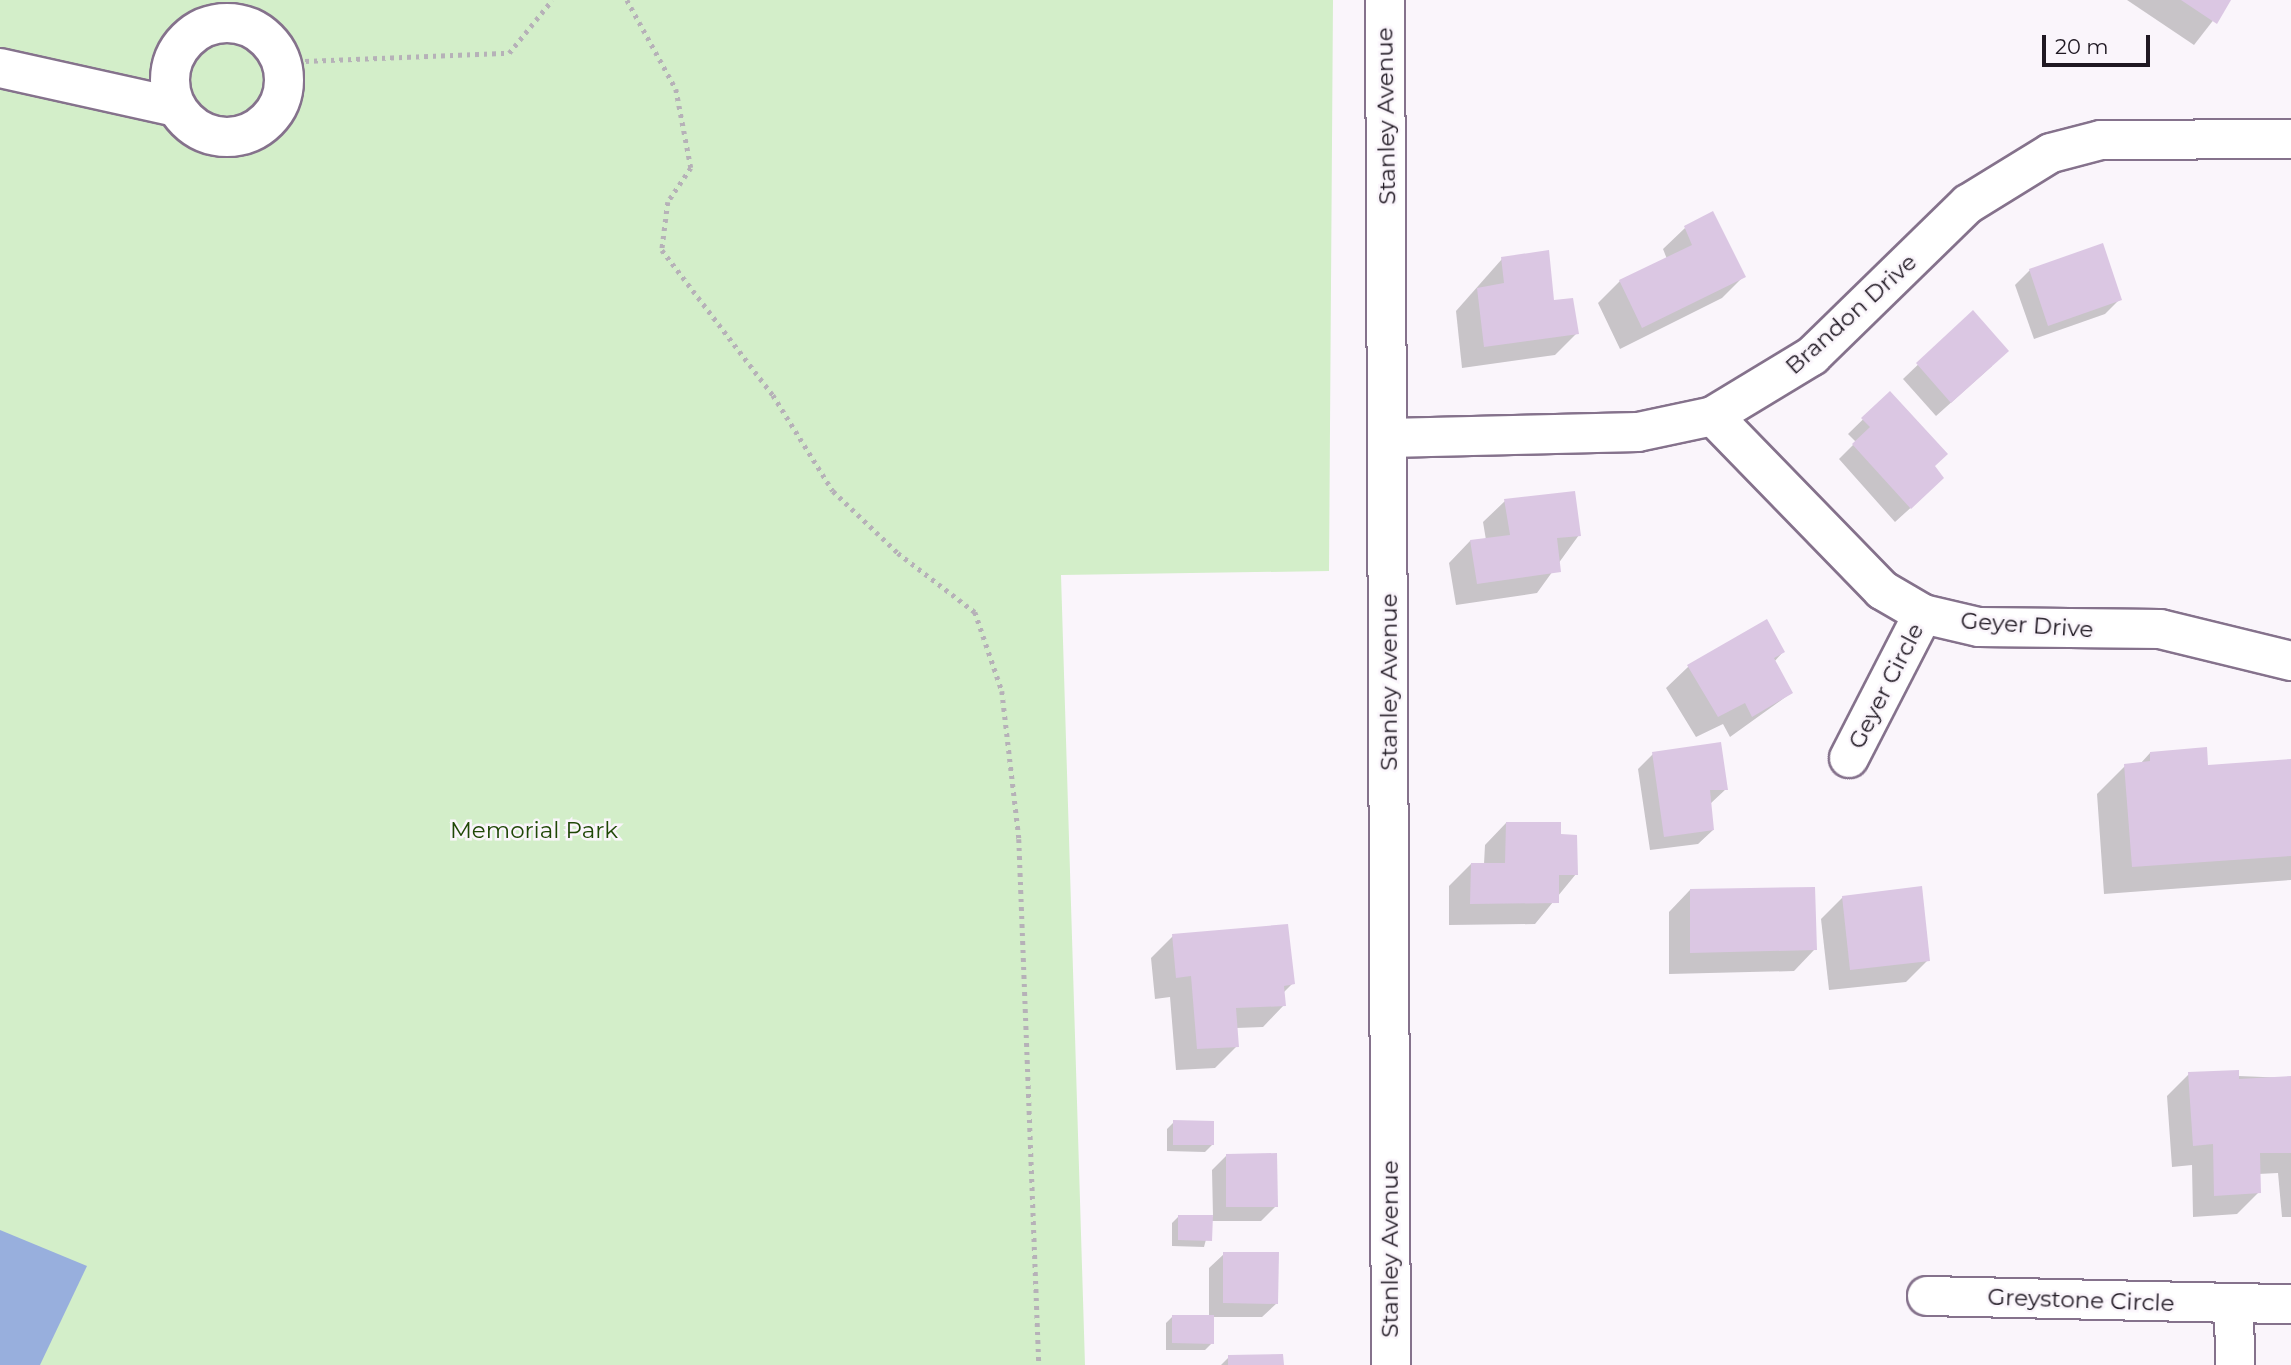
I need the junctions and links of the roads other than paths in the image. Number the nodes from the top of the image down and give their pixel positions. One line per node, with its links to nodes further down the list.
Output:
1 (1385, 0): 6 (street, Stanley Avenue)
2 (0, 68): 3 (street)
3 (176, 107): 3 (street)
4 (2291, 139): 5 (street, Brandon Drive)
5 (1713, 416): 6 (street, Brandon Drive); 7 (street, Geyer Drive)
6 (1389, 439): 13 (street, Stanley Avenue)
7 (1923, 614): 8 (street, Geyer Drive); 9 (street, Geyer Circle)
8 (2291, 661)
9 (1849, 758)
10 (1927, 1296): 12 (street, Greystone Circle)
11 (2291, 1304): 12 (street, Greystone Circle)
12 (2234, 1305): 14 (street)
13 (1391, 1365)
14 (2235, 1365)

